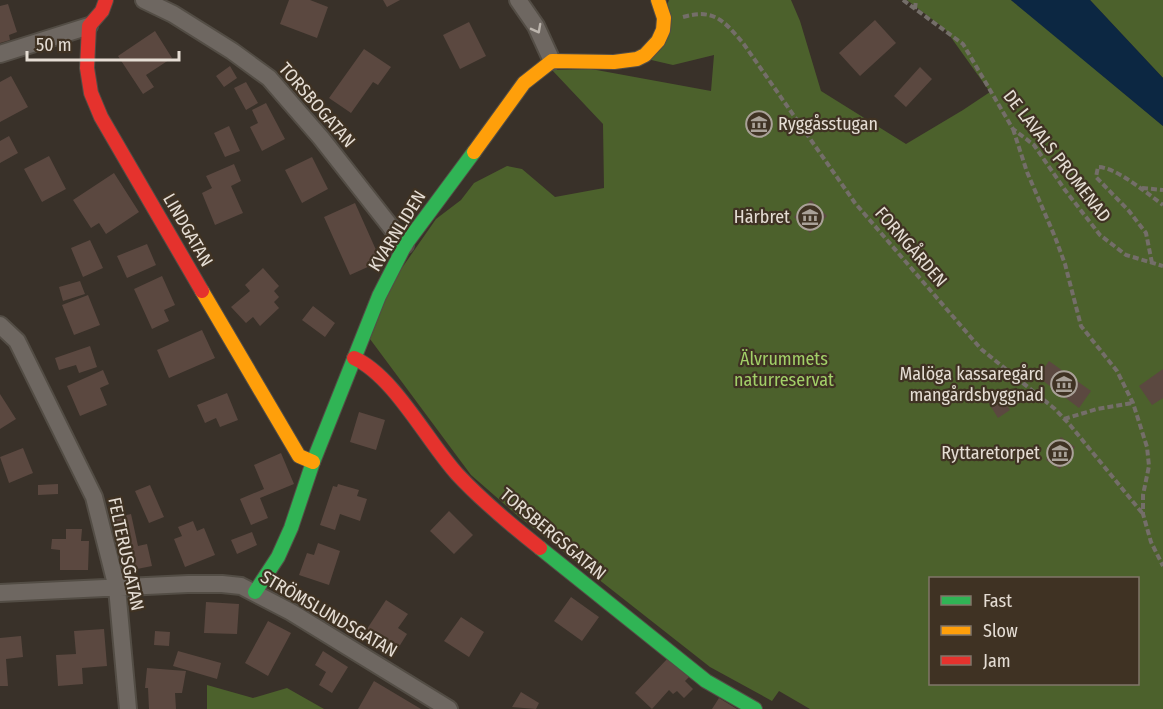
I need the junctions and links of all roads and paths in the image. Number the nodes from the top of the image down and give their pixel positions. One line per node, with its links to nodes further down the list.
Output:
1 (106, 0): 9 (street)
2 (144, 0): 16 (street, TORSBOGATAN)
3 (518, 0): 11 (street, one-way to 11)
4 (658, 0): 8 (street)
5 (903, 0): 7 (path, DE LAVALS PROMENAD)
6 (916, 0): 7 (path)
7 (915, 9): 12 (path, DE LAVALS PROMENAD)
8 (665, 23): 11 (street); 22 (path, FORNGÅRDEN)
9 (89, 26): 10 (street); 23 (street, LINDGATAN)
10 (0, 54)
11 (552, 61): 16 (street, KVARNLIDEN)
12 (1013, 129): 17 (path, DE LAVALS PROMENAD); 21 (path)
13 (1141, 188): 14 (path); 15 (path, DE LAVALS PROMENAD); 17 (path, DE LAVALS PROMENAD)
14 (1163, 190)
15 (1163, 205)
16 (405, 245): 20 (street, KVARNLIDEN)
17 (1152, 263): 18 (path, DE LAVALS PROMENAD)
18 (1163, 266)
19 (0, 325): 26 (street, FELTERUSGATAN)
20 (354, 358): 23 (street, KVARNLIDEN); 31 (street, TORSBERGSGATAN)
21 (1133, 403): 22 (path); 24 (path)
22 (1064, 419): 24 (path, FORNGÅRDEN)
23 (313, 462): 27 (street, KVARNLIDEN)
24 (1143, 514): 25 (path)
25 (1163, 566)
26 (117, 588): 27 (street, STRÖMSLUNDSGATAN); 28 (street, STRÖMSLUNDSGATAN); 30 (street, FELTERUSGATAN)
27 (255, 592): 29 (street, STRÖMSLUNDSGATAN)
28 (0, 593)
29 (446, 708)
30 (128, 709)
31 (755, 709)

